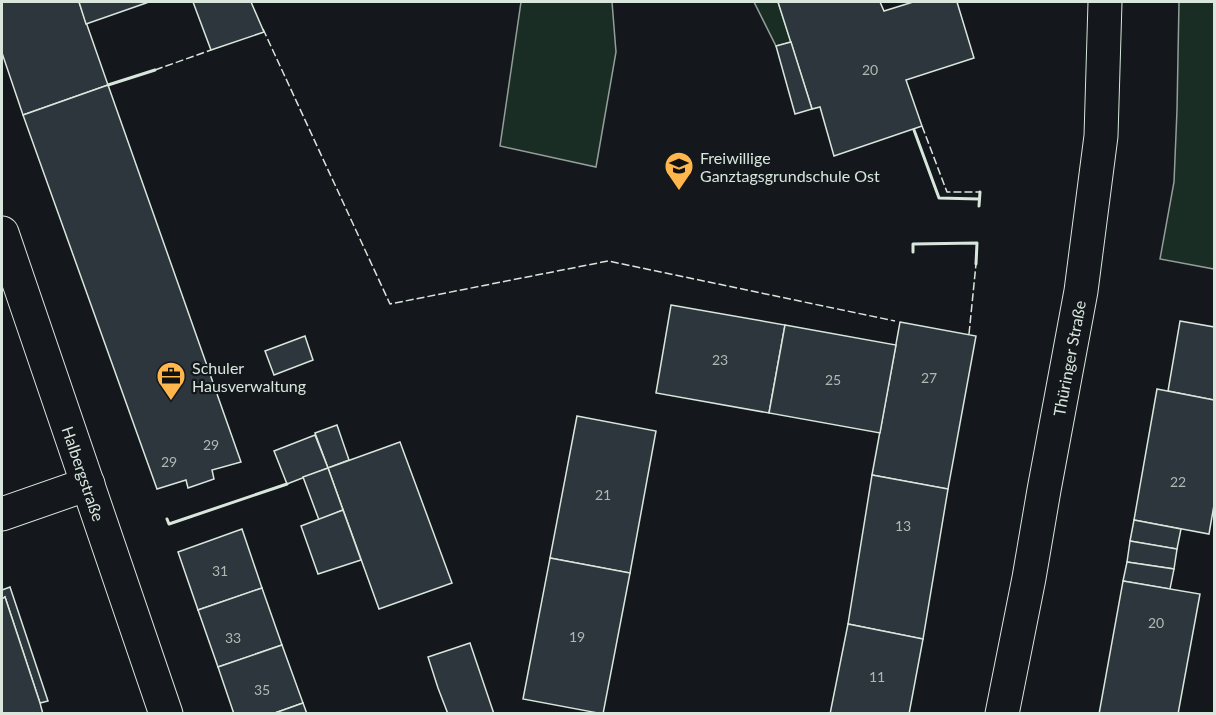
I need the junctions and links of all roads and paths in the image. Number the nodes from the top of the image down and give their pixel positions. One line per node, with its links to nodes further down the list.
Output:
1 (1105, 2): 6 (street, Thüringer Straße)
2 (2, 233): 3 (street, Halbergstraße)
3 (88, 484): 4 (street); 5 (street, Halbergstraße)
4 (2, 514)
5 (166, 714)
6 (1002, 714)

